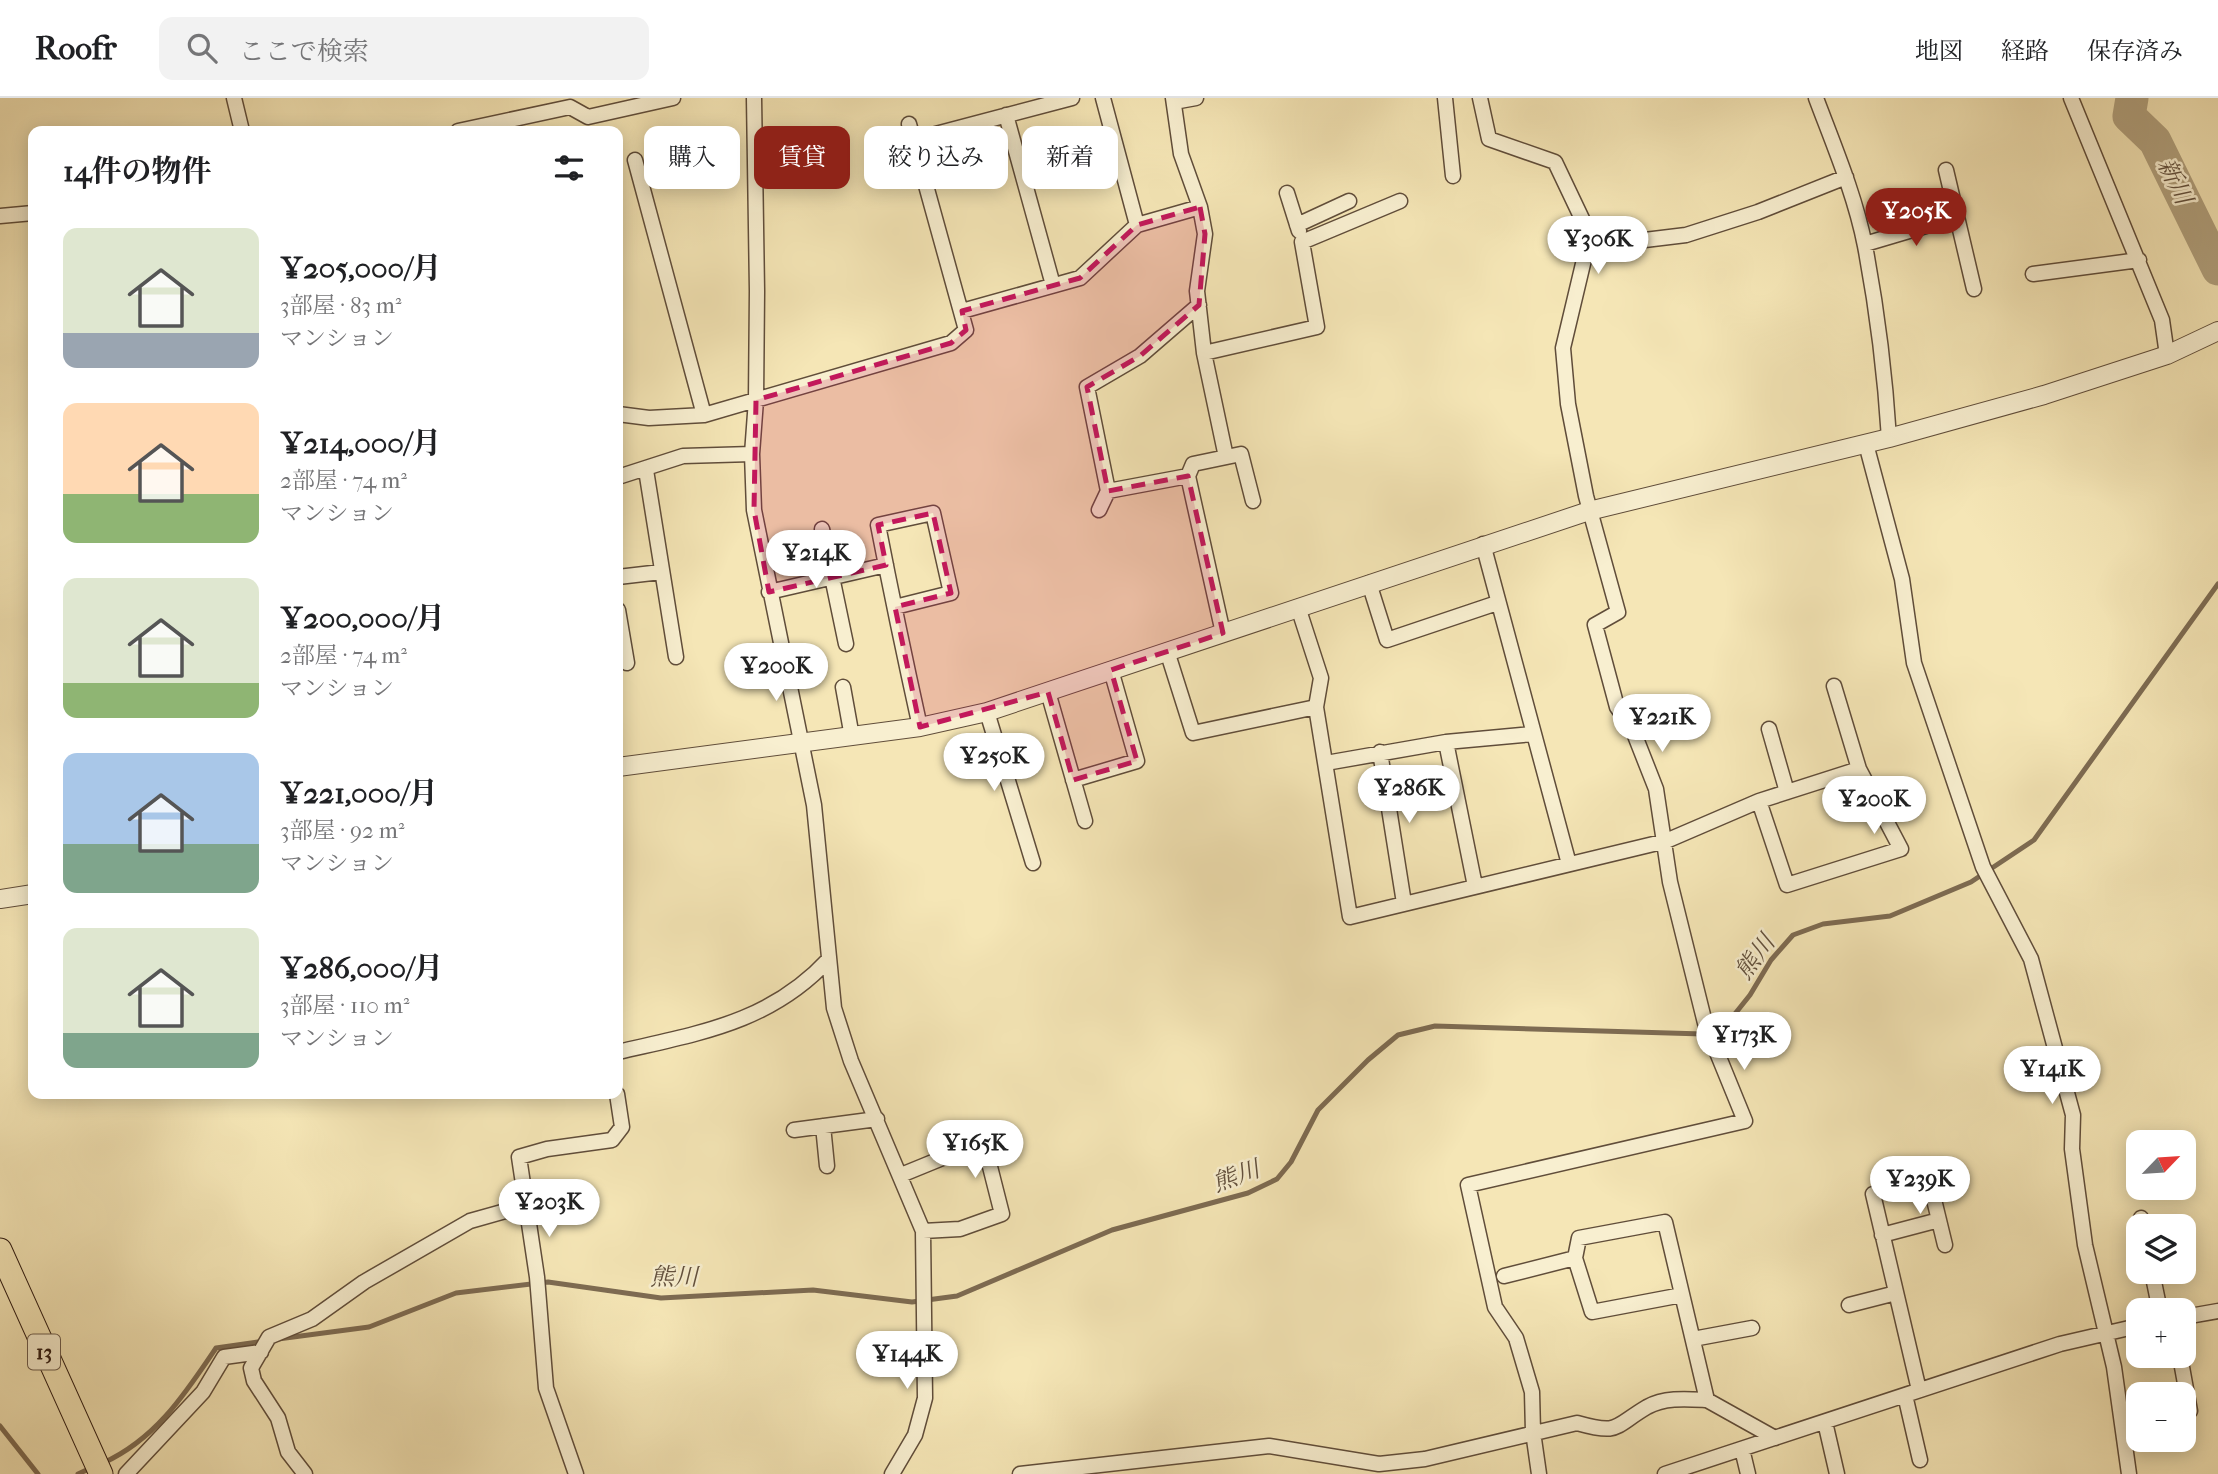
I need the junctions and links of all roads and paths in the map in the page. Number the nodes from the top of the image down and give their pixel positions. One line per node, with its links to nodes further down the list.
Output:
1 (234, 98): 13 (street)
2 (673, 98): 14 (street)
3 (754, 98): 42 (street)
4 (1072, 98): 12 (street)
5 (1103, 98): 28 (street)
6 (1196, 98): 11 (street)
7 (1445, 98): 18 (street)
8 (1480, 98): 32 (street)
9 (1816, 98): 19 (street)
10 (2071, 98): 33 (street)
11 (1174, 100): 24 (street)
12 (1006, 115): 15 (street); 35 (street)
13 (241, 126)
14 (481, 126)
15 (965, 126)
16 (635, 160): 44 (street)
17 (1946, 170): 27 (street)
18 (1453, 176)
19 (1846, 177): 31 (street); 32 (street)
20 (927, 189): 38 (street)
21 (1287, 193): 29 (street)
22 (1349, 201): 29 (street)
23 (1400, 201): 30 (street)
24 (1200, 207): 28 (street); 37 (street)
25 (28, 213): 26 (street)
26 (0, 216)
27 (1956, 217): 31 (street); 36 (street)
28 (1138, 225): 35 (street)
29 (1297, 225): 30 (street)
30 (1302, 242): 40 (street)
31 (1865, 244): 45 (street)
32 (1587, 247): 55 (street)
33 (2139, 260): 34 (street); 41 (street)
34 (2033, 274)
35 (1053, 285): 38 (street)
36 (1974, 289)
37 (1199, 305): 40 (street); 52 (street)
38 (962, 311): 42 (street)
39 (2218, 331): 41 (street)
40 (1204, 353): 48 (street)
41 (2167, 355): 45 (street)
42 (756, 400): 44 (street); 47 (street)
43 (623, 415): 44 (street)
44 (704, 415)
45 (1889, 438): 46 (street)
46 (1866, 444): 55 (street); 125 (street)
47 (752, 454): 49 (street); 63 (street)
48 (1226, 457): 51 (street); 53 (street)
49 (646, 470): 50 (street); 59 (street)
50 (623, 476)
51 (1188, 476): 52 (street); 67 (street)
52 (1108, 491): 54 (street)
53 (1252, 501)
54 (1099, 510)
55 (1589, 511): 57 (street); 93 (street)
56 (822, 529): 61 (street)
57 (1483, 544): 62 (street); 64 (street)
58 (886, 565): 61 (street); 65 (street); 65 (street)
59 (661, 572): 60 (street); 71 (street)
60 (623, 576)
61 (831, 578): 63 (street); 69 (street)
62 (1369, 583): 64 (street); 66 (street)
63 (769, 592): 84 (street)
64 (1497, 603): 81 (street)
65 (895, 607): 79 (street)
66 (1297, 607): 67 (street); 77 (street)
67 (1223, 633): 70 (street)
68 (623, 639): 72 (street)
69 (846, 644)
70 (1167, 651): 73 (street); 77 (street)
71 (676, 657)
72 (627, 663)
73 (1111, 670): 76 (street); 89 (street)
74 (1834, 686): 88 (street)
75 (843, 687): 82 (street)
76 (1048, 692): 78 (street); 89 (street)
77 (1316, 707): 86 (street)
78 (987, 712): 79 (street); 94 (street)
79 (919, 727): 82 (street)
80 (1769, 729): 90 (street)
81 (1533, 734): 83 (street); 95 (street)
82 (852, 737): 84 (street)
83 (1446, 742): 85 (street); 96 (street)
84 (803, 743): 87 (street); 100 (street)
85 (1380, 752): 86 (street); 99 (street)
86 (1326, 762): 99 (street)
87 (623, 766)
88 (1859, 769): 90 (street); 91 (street)
89 (1073, 780): 92 (street)
90 (1787, 792): 91 (street)
91 (1759, 801): 93 (street)
92 (1085, 821)
93 (1666, 841): 95 (street); 131 (street)
94 (1034, 863)
95 (1569, 864): 96 (street)
96 (1475, 886): 99 (street)
97 (28, 895): 98 (street)
98 (0, 900)
99 (1404, 904)
100 (829, 959): 101 (street); 103 (street)
101 (623, 1051)
102 (618, 1099): 110 (street)
103 (877, 1119): 104 (street); 107 (street)
104 (823, 1126): 105 (street); 106 (street)
105 (794, 1130)
106 (827, 1166)
107 (901, 1175): 112 (street); 112 (street)
108 (1929, 1179): 111 (street)
109 (1873, 1194): 113 (street)
110 (527, 1205): 127 (street); 138 (street)
111 (1939, 1220): 113 (street); 114 (street)
112 (923, 1231): 139 (street)
113 (1882, 1235): 118 (street)
114 (1945, 1245)
115 (0, 1250): 135 (main road, 13)
116 (1575, 1258): 117 (street); 119 (street); 119 (street)
117 (1504, 1276)
118 (1896, 1293): 120 (street); 128 (street)
119 (1682, 1294): 126 (street)
120 (1849, 1305)
121 (2218, 1311): 122 (street)
122 (2196, 1315)
123 (1752, 1328): 126 (street)
124 (2126, 1328): 125 (street)
125 (2104, 1333): 128 (street); 145 (street)
126 (1693, 1339): 129 (street)
127 (261, 1352): 136 (street); 137 (street)
128 (1912, 1393): 130 (street); 134 (street)
129 (1707, 1399): 131 (street); 132 (street)
130 (1825, 1422): 132 (street); 144 (street)
131 (1533, 1432): 140 (street); 141 (street)
132 (1775, 1438): 133 (street)
133 (1742, 1449): 142 (street); 143 (street)
134 (1920, 1460)
135 (102, 1474)
136 (127, 1474)
137 (305, 1474)
138 (576, 1474)
139 (892, 1474)
140 (1020, 1474)
141 (1539, 1474)
142 (1665, 1474)
143 (1748, 1474)
144 (1837, 1474)
145 (2129, 1474)

